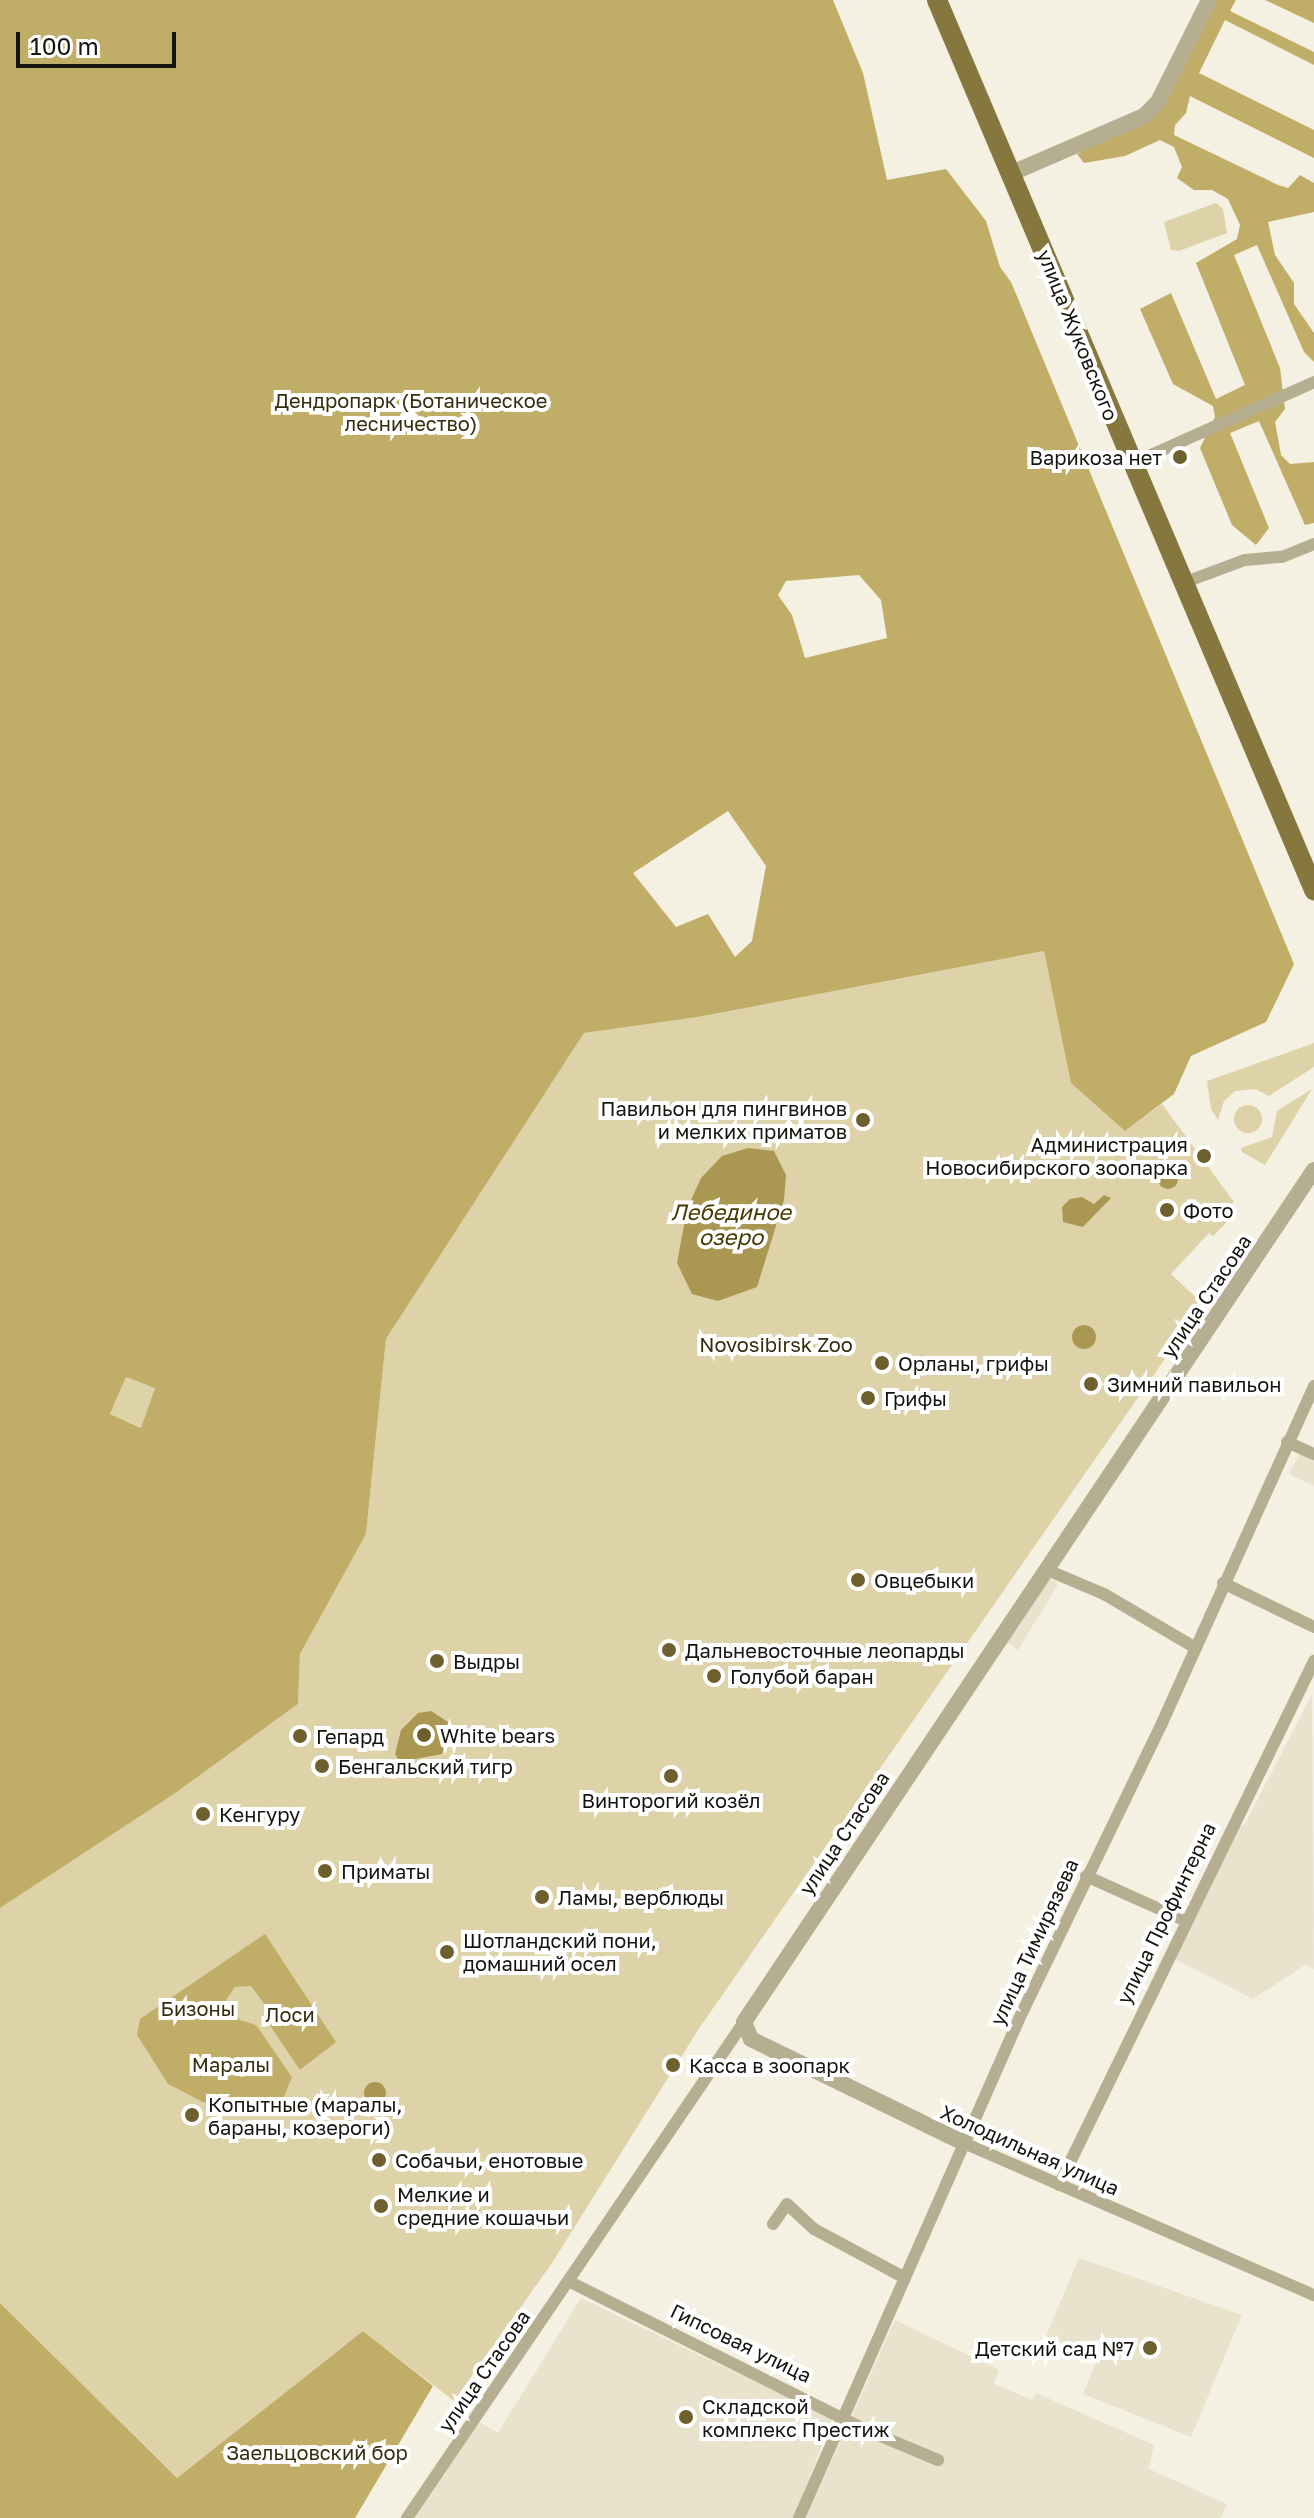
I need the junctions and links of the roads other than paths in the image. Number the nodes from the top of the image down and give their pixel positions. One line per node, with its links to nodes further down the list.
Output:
1 (937, 0): 3 (main road, улица Жуковского)
2 (1209, 0): 3 (street)
3 (1012, 173): 5 (main road, улица Жуковского)
4 (1314, 382): 5 (street)
5 (1131, 464): 7 (main road, улица Жуковского)
6 (1314, 544): 7 (street)
7 (1183, 583): 8 (main road, улица Жуковского)
8 (1314, 890)
9 (1314, 1170): 13 (street, улица Стасова)
10 (1314, 1386): 11 (street, улица Тимирязева)
11 (1287, 1442): 12 (street); 14 (street, улица Тимирязева)
12 (1314, 1454)
13 (1045, 1569): 16 (street); 20 (street, улица Стасова)
14 (1223, 1583): 15 (street); 16 (street, улица Тимирязева)
15 (1314, 1627)
16 (1194, 1647): 18 (street, улица Тимирязева)
17 (1314, 1661): 19 (street, улица Профинтерна)
18 (1086, 1876): 19 (street); 21 (street, улица Тимирязева)
19 (1184, 1920): 22 (street, улица Профинтерна)
20 (744, 2022): 21 (street, Холодильная улица); 25 (street, улица Стасова)
21 (964, 2143): 22 (street, Холодильная улица); 24 (street, улица Тимирязева)
22 (1059, 2185): 26 (street, Холодильная улица)
23 (773, 2224): 24 (street)
24 (903, 2277): 27 (street, улица Тимирязева)
25 (570, 2282): 27 (street, Гипсовая улица); 29 (street, улица Стасова)
26 (1314, 2295)
27 (841, 2414): 28 (street, Гипсовая улица); 30 (street, улица Тимирязева)
28 (938, 2460)
29 (407, 2518)
30 (799, 2518)

